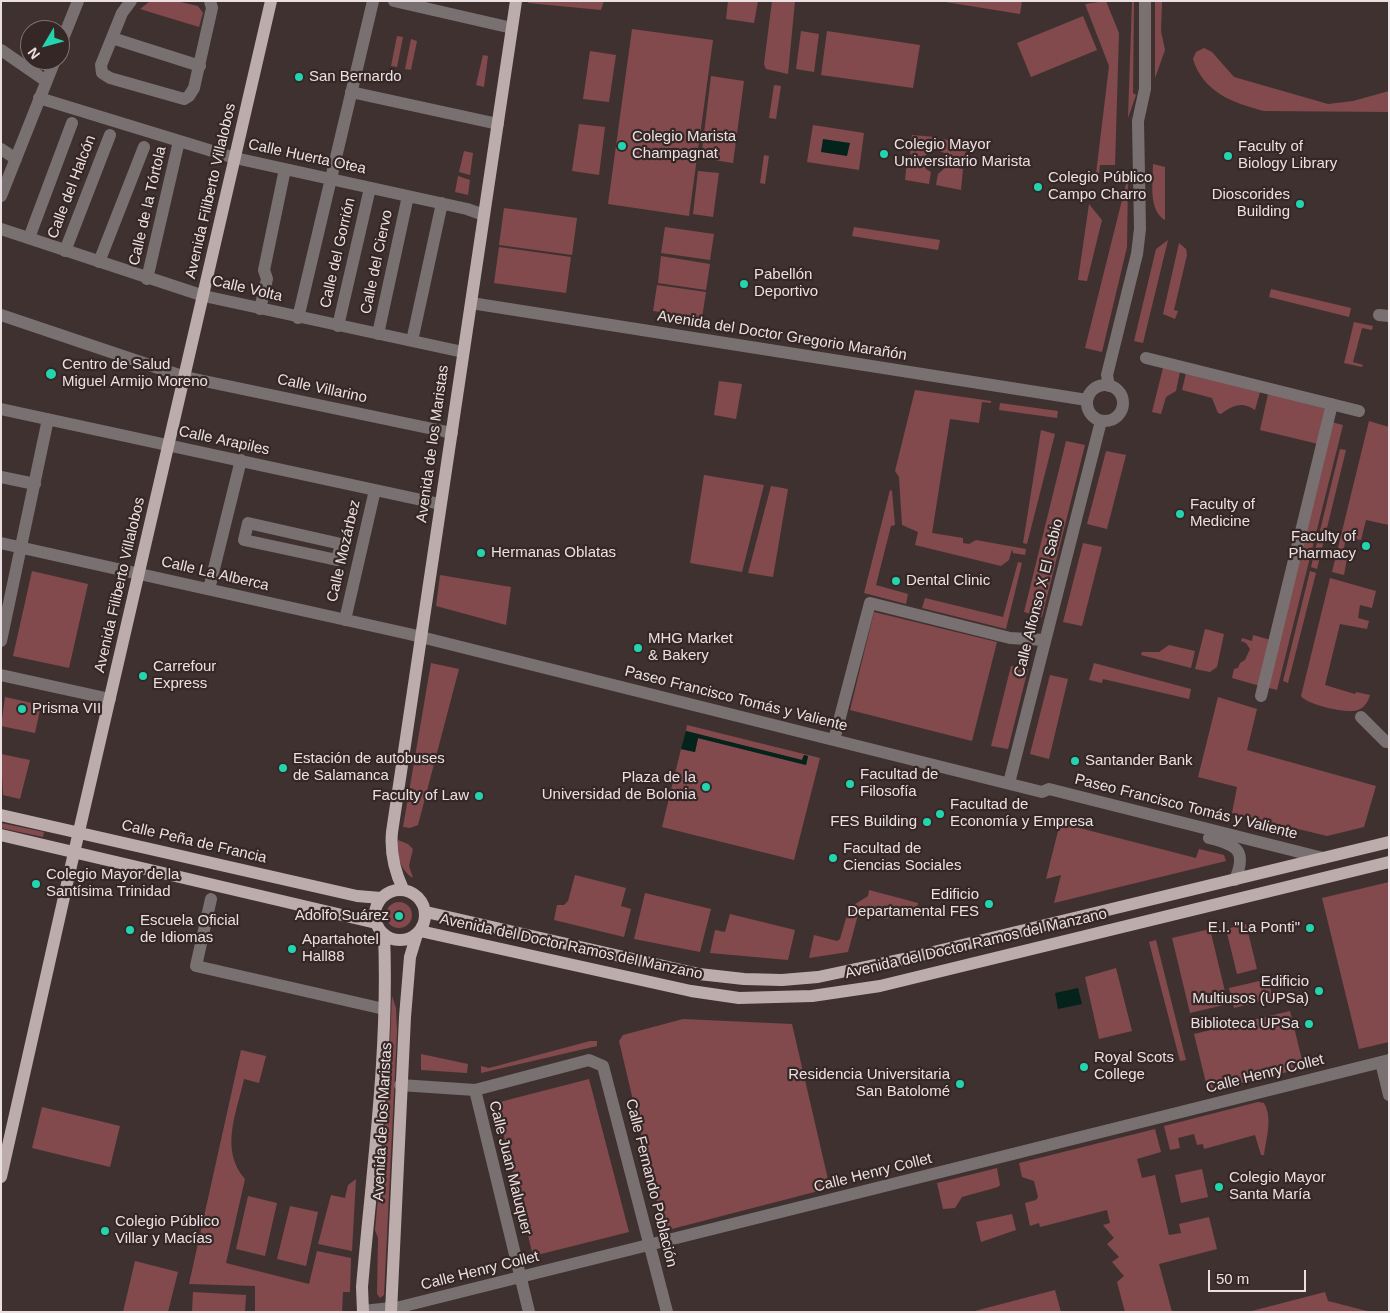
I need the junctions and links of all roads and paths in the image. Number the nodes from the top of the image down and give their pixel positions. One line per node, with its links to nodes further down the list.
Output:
1 (78, 1): 9 (street)
2 (210, 1): 13 (street)
3 (271, 1): 24 (main road, Avenida Filiberto Villalobos)
4 (372, 1): 16 (street)
5 (394, 1): 10 (street)
6 (516, 1): 10 (main road, Avenida de los Maristas)
7 (1145, 1): 49 (street)
8 (128, 4): 11 (street)
9 (70, 21)
10 (512, 28): 19 (main road, Avenida de los Maristas)
11 (112, 38): 13 (street); 13 (street)
12 (1, 50): 15 (street)
13 (200, 66)
14 (51, 70): 15 (street)
15 (46, 81): 17 (street)
16 (351, 92): 19 (street); 27 (street)
17 (39, 98): 21 (street, Calle Huerta Otea); 25 (street)
18 (72, 123): 34 (street)
19 (498, 124): 32 (main road, Avenida de los Maristas)
20 (110, 135): 35 (street, Calle del Halcón)
21 (179, 141): 24 (street, Calle Huerta Otea); 37 (street, Calle de la Tórtola)
22 (144, 147): 36 (street)
23 (1, 149): 25 (street)
24 (235, 158): 26 (street, Calle Huerta Otea); 38 (main road, Avenida Filiberto Villalobos)
25 (16, 159): 29 (street)
26 (285, 169): 27 (street, Calle Huerta Otea); 40 (street)
27 (330, 179): 28 (street, Calle Huerta Otea); 42 (street)
28 (370, 188): 30 (street, Calle Huerta Otea); 43 (street, Calle del Gorrión)
29 (1, 196)
30 (408, 196): 31 (street, Calle Huerta Otea); 44 (street, Calle del Ciervo)
31 (442, 203): 32 (street, Calle Huerta Otea); 45 (street)
32 (484, 215): 39 (main road, Avenida de los Maristas)
33 (1, 229): 34 (street, Calle Volta)
34 (29, 238): 35 (street, Calle Volta)
35 (65, 251): 36 (street, Calle Volta)
36 (99, 262): 37 (street, Calle Volta)
37 (148, 279): 38 (street, Calle Volta)
38 (204, 296): 40 (street, Calle Volta); 48 (main road, Avenida Filiberto Villalobos)
39 (471, 303): 46 (main road, Avenida de los Maristas); 50 (street, Avenida del Doctor Gregorio Marañón)
40 (260, 310): 42 (street, Calle Volta)
41 (1, 315): 48 (street, Calle Villarino)
42 (298, 318): 43 (street, Calle Volta)
43 (338, 326): 44 (street, Calle Volta)
44 (378, 334): 45 (street, Calle Volta)
45 (412, 341): 46 (street, Calle Volta)
46 (463, 352): 56 (main road, Avenida de los Maristas)
47 (1146, 358): 51 (street)
48 (185, 378): 56 (street, Calle Villarino); 57 (main road, Avenida Filiberto Villalobos)
49 (1109, 386): 50 (street); 55 (street)
50 (1087, 400): 55 (street)
51 (1332, 404): 53 (street); 73 (street)
52 (1, 409): 54 (street, Calle Arapiles)
53 (1360, 411)
54 (48, 419): 57 (street, Calle Arapiles); 60 (street)
55 (1101, 421): 70 (street, Calle Alfonso X El Sabio)
56 (452, 433): 62 (main road, Avenida de los Maristas)
57 (169, 446): 58 (street, Calle Arapiles); 66 (main road, Avenida Filiberto Villalobos)
58 (241, 460): 61 (street, Calle Arapiles); 67 (street)
59 (1, 477): 60 (street)
60 (35, 484): 65 (street)
61 (374, 490): 62 (street, Calle Arapiles); 68 (street, Calle Mozárbez)
62 (440, 504): 69 (main road, Avenida de los Maristas)
63 (246, 532): 63 (street)
64 (1, 543): 65 (street, Calle La Alberca)
65 (22, 548): 66 (street, Calle La Alberca); 71 (street)
66 (139, 573): 67 (street, Calle La Alberca); 74 (main road, Avenida Filiberto Villalobos)
67 (209, 589): 68 (street, Calle La Alberca)
68 (345, 620): 69 (street, Calle La Alberca)
69 (422, 639): 76 (street, Paseo Francisco Tomás y Valiente); 88 (main road, Avenida de los Maristas)
70 (1045, 640): 76 (street); 78 (street, Calle Alfonso X El Sabio)
71 (1, 641)
72 (1, 675): 74 (street)
73 (1261, 696)
74 (110, 699): 81 (main road, Avenida Filiberto Villalobos)
75 (1361, 717): 77 (street)
76 (834, 740): 78 (street, Paseo Francisco Tomás y Valiente)
77 (1389, 742)
78 (1008, 783): 79 (street, Paseo Francisco Tomás y Valiente)
79 (1042, 792): 85 (street, Paseo Francisco Tomás y Valiente); 87 (street, Paseo Francisco Tomás y Valiente)
80 (1, 815): 81 (main road, Calle Peña de Francia)
81 (79, 832): 84 (main road, Avenida Filiberto Villalobos); 89 (main road, Calle Peña de Francia)
82 (1, 835): 84 (main road)
83 (1389, 842): 85 (main road, Avenida del Doctor Ramos del Manzano)
84 (74, 852): 92 (main road); 100 (main road, Avenida Filiberto Villalobos)
85 (1323, 858): 87 (main road, Avenida del Doctor Ramos del Manzano)
86 (1389, 862): 93 (main road, Avenida del Doctor Ramos del Manzano)
87 (1235, 880): 91 (main road, Avenida del Doctor Ramos del Manzano)
88 (403, 890): 89 (main road); 91 (main road)
89 (381, 898): 92 (main road)
90 (211, 899): 95 (street)
91 (426, 912): 93 (main road)
92 (376, 923): 94 (main road)
93 (418, 933): 94 (main road); 97 (main road, Avenida de los Maristas)
94 (384, 934): 95 (main road, Avenida de los Maristas)
95 (384, 1009): 104 (main road, Avenida de los Maristas)
96 (1385, 1061): 99 (street); 101 (street, Calle Henry Collet)
97 (400, 1085): 98 (street); 103 (main road, Avenida de los Maristas)
98 (475, 1090): 101 (street, Calle Fernando Población); 102 (street, Calle Juan Maluquer)
99 (1389, 1095)
100 (1, 1177)
101 (650, 1245): 102 (street, Calle Henry Collet); 106 (street, Calle Fernando Población)
102 (520, 1278): 103 (street, Calle Henry Collet); 105 (street, Calle Juan Maluquer)
103 (391, 1310): 104 (street, Calle Henry Collet)
104 (363, 1311)
105 (529, 1312)
106 (666, 1312)

